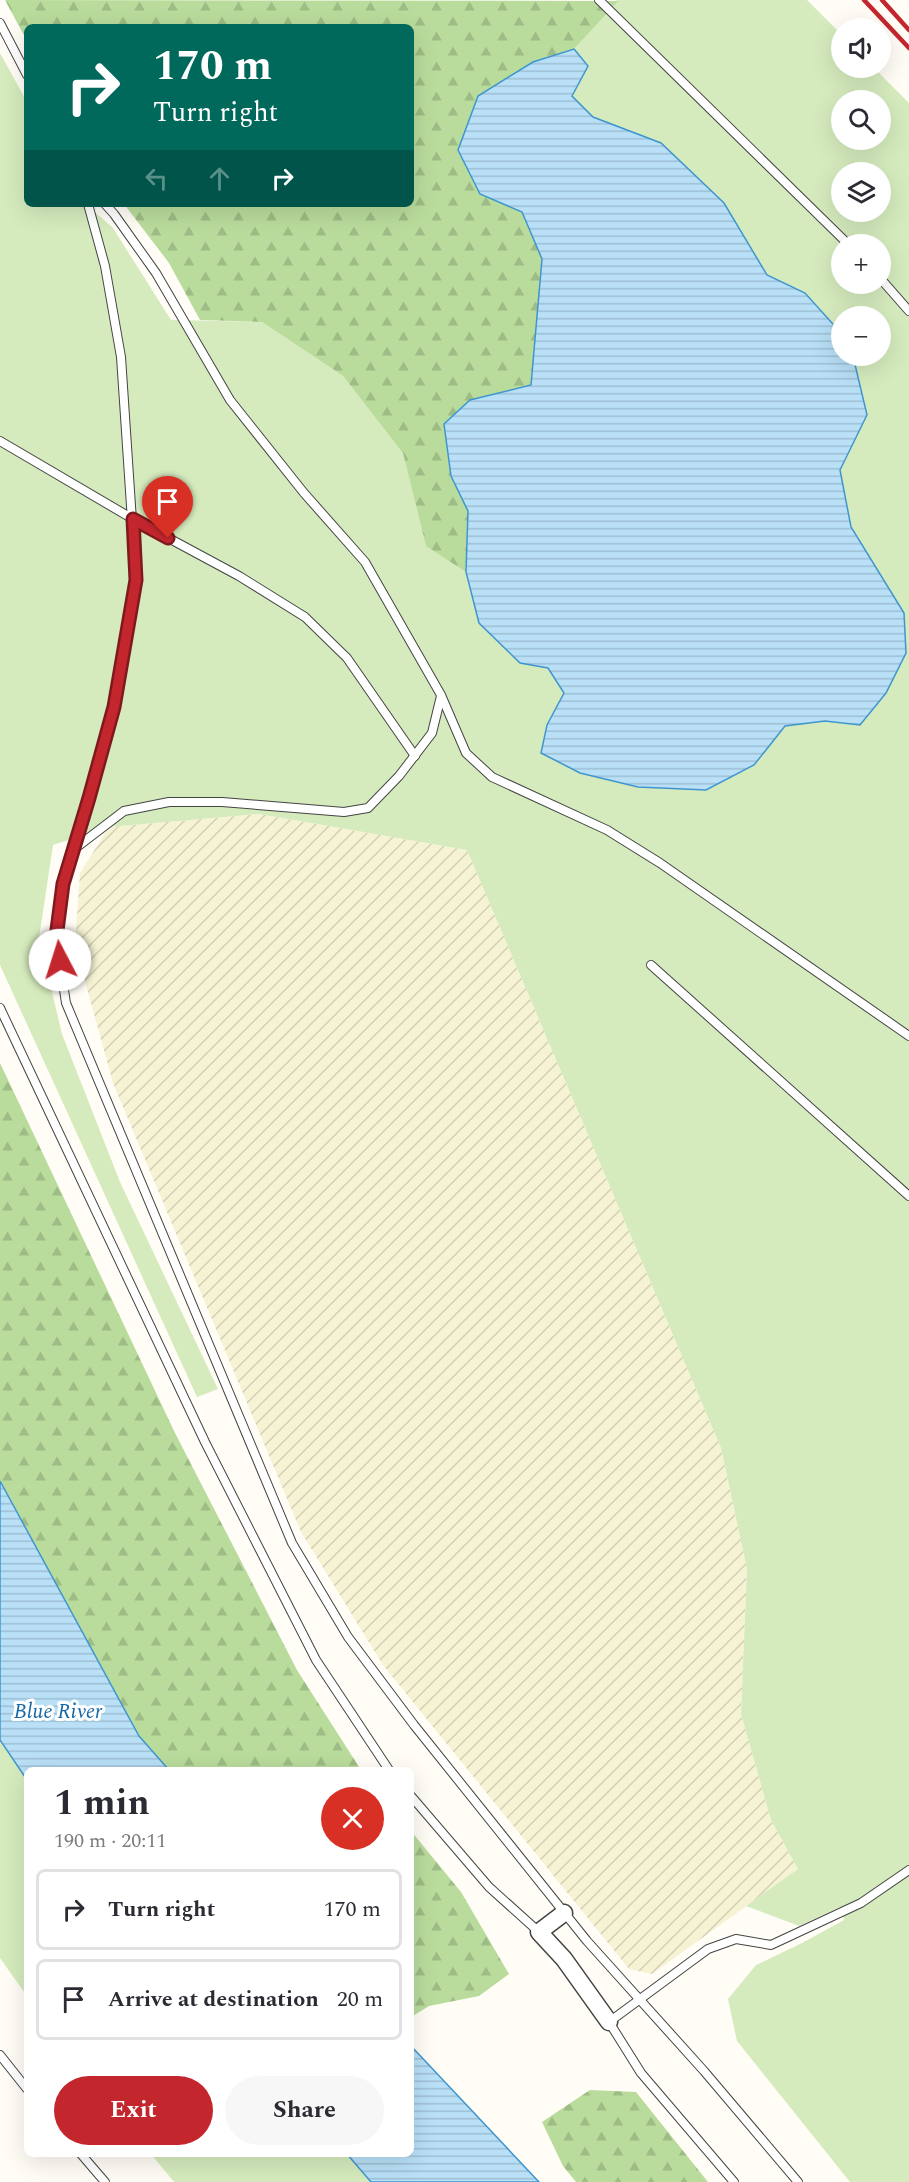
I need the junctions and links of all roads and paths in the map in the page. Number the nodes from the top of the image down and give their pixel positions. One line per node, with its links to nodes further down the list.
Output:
1 (599, 0): 6 (lane)
2 (0, 23): 3 (lane)
3 (24, 69)
4 (89, 207): 10 (lane)
5 (108, 207): 11 (lane)
6 (838, 234)
7 (891, 291): 8 (lane)
8 (909, 311)
9 (0, 441): 10 (lane)
10 (133, 519): 12 (lane); 13 (lane)
11 (441, 695): 12 (lane); 16 (lane)
12 (415, 756): 13 (lane)
13 (73, 850): 21 (lane)
14 (651, 965): 17 (lane)
15 (0, 1008): 18 (lane)
16 (909, 1036)
17 (909, 1197)
18 (387, 1767)
19 (414, 1800): 22 (lane)
20 (909, 1870): 23 (lane)
21 (564, 1912): 22 (street); 23 (lane)
22 (539, 1932): 24 (street)
23 (639, 1999): 24 (lane); 30 (lane)
24 (609, 2022): 29 (lane)
25 (0, 2055): 26 (lane)
26 (24, 2085)
27 (84, 2157): 28 (lane)
28 (105, 2182)
29 (734, 2182)
30 (798, 2182)

